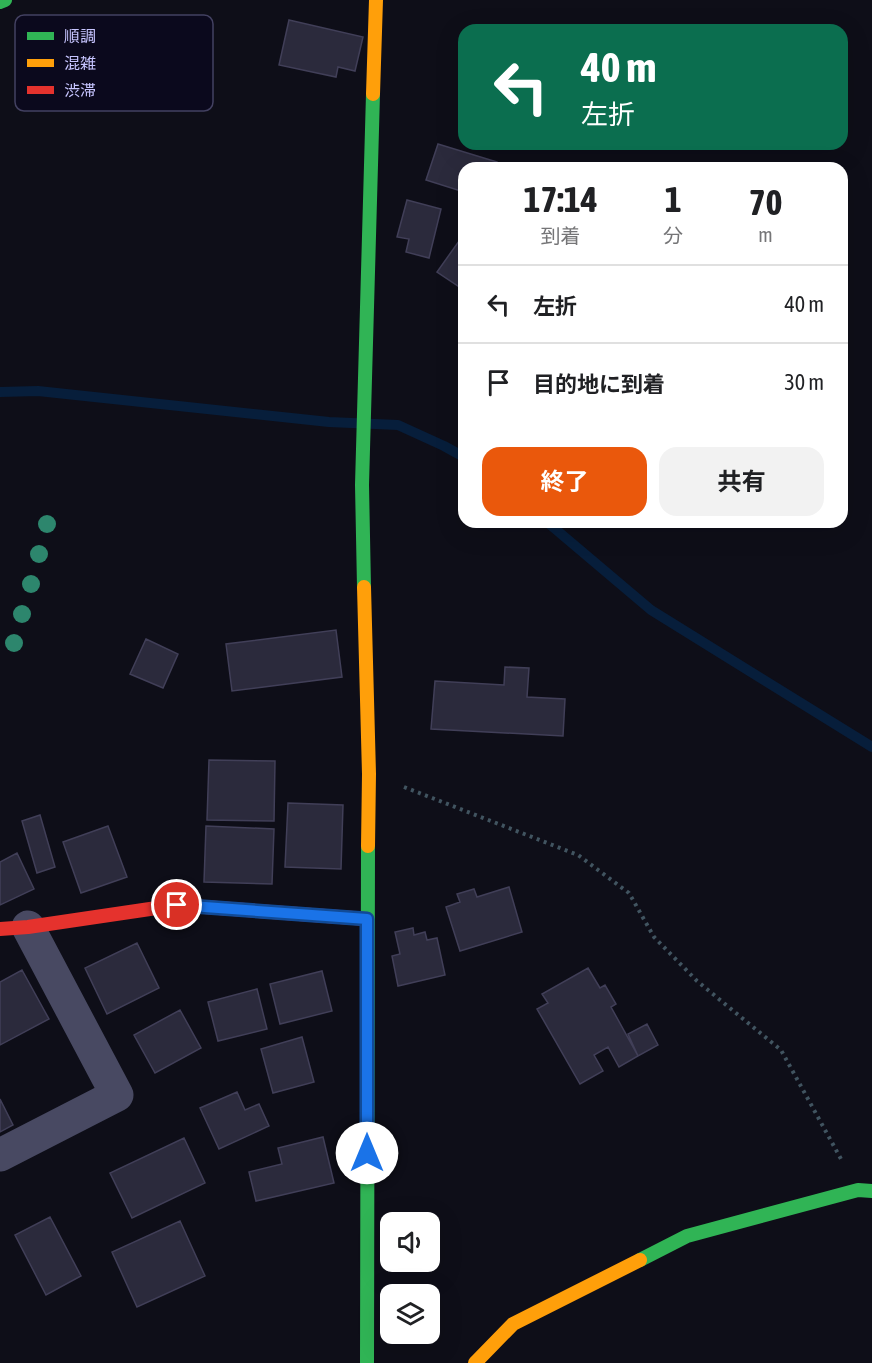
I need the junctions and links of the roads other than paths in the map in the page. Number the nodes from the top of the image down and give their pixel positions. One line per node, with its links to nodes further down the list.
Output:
1 (5, 0): 3 (main road)
2 (376, 0): 4 (main road)
3 (0, 2)
4 (367, 919): 5 (main road); 8 (main road)
5 (14, 928): 6 (street)
6 (0, 1155)
7 (865, 1191): 9 (main road)
8 (367, 1363)
9 (475, 1363)

